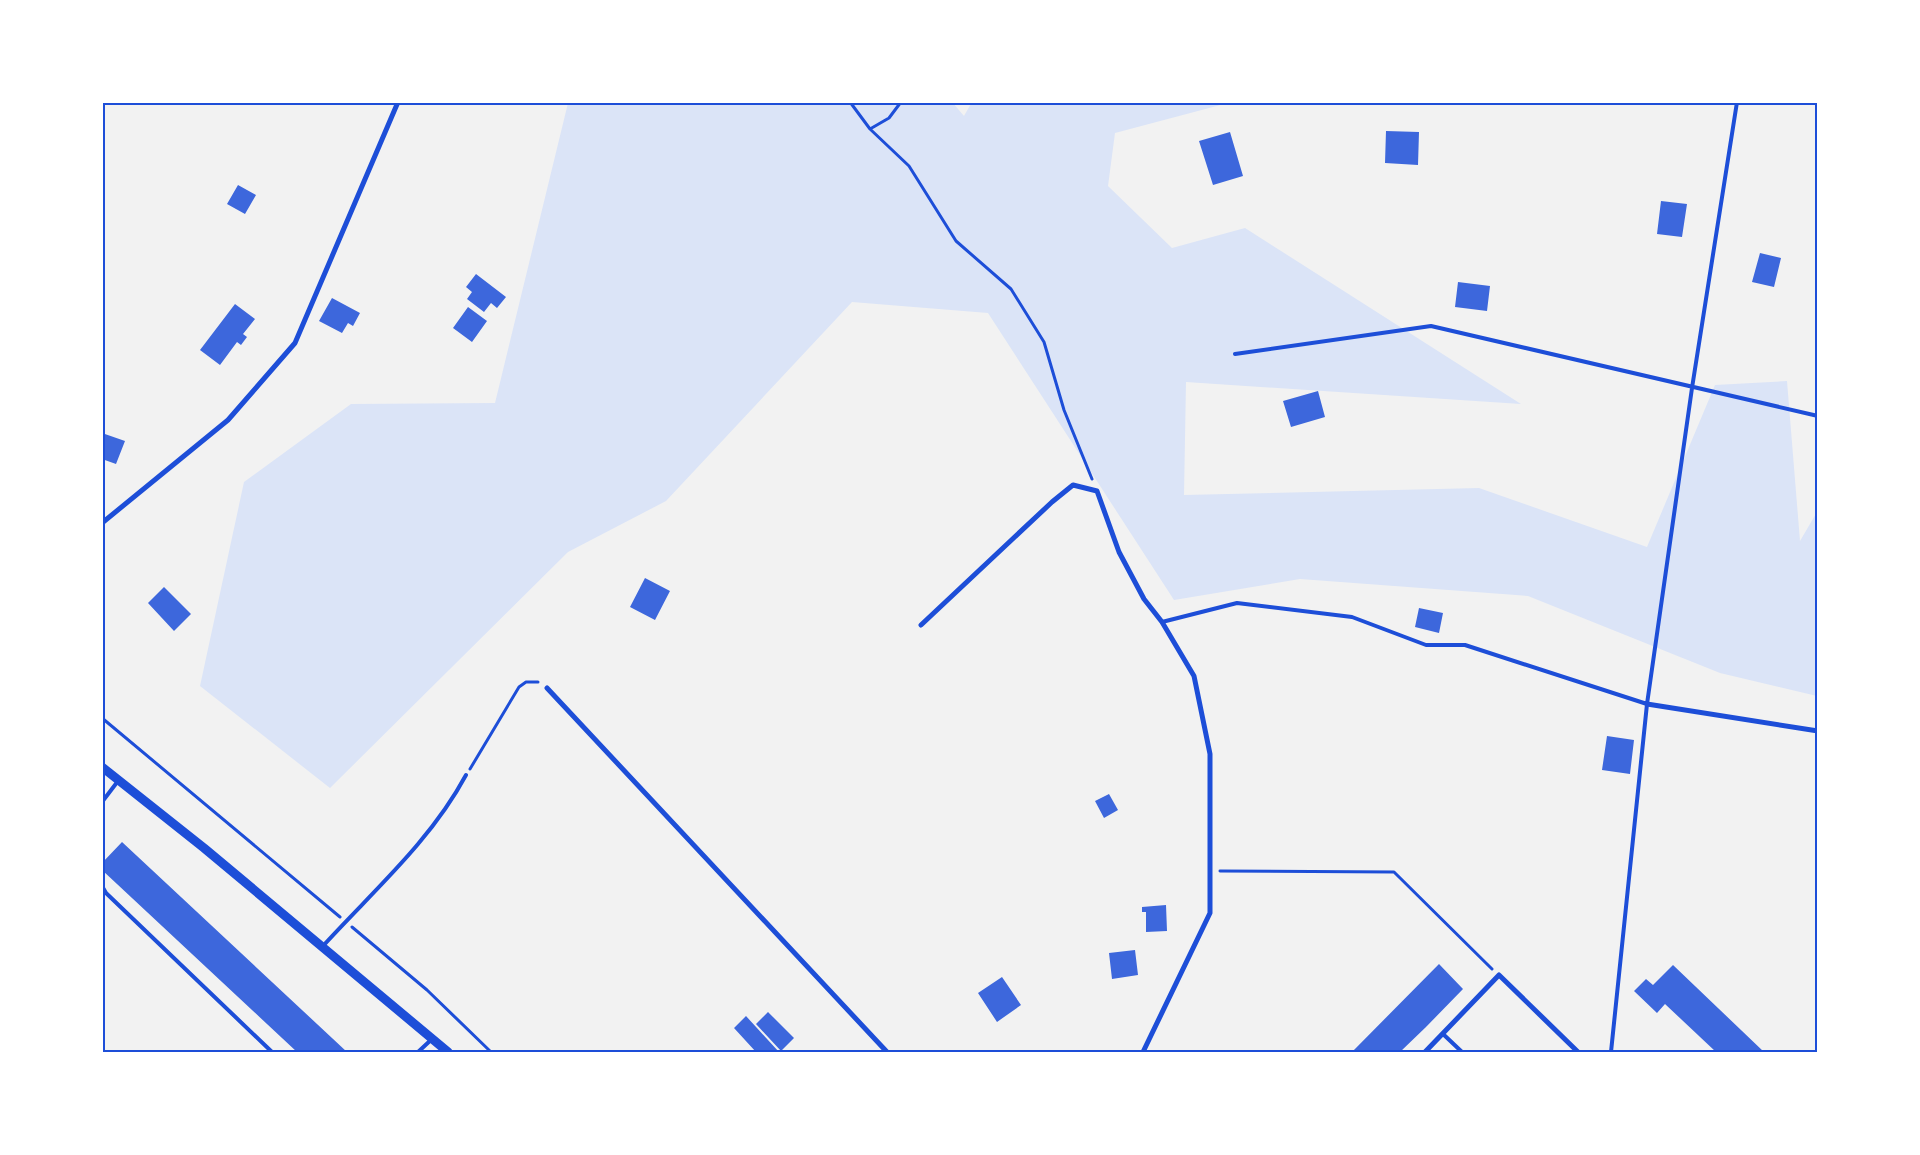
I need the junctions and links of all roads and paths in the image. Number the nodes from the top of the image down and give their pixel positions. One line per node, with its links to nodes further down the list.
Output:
1 (398, 102): 10 (street)
2 (850, 102): 5 (path)
3 (901, 102): 5 (path)
4 (1737, 102): 7 (lane)
5 (870, 130): 9 (path)
6 (1235, 354): 7 (lane)
7 (1692, 388): 8 (lane); 14 (lane)
8 (1818, 416)
9 (1097, 491): 11 (street); 12 (street)
10 (102, 523)
11 (1162, 622): 14 (lane); 21 (street)
12 (921, 625)
13 (547, 688): 18 (path); 32 (street)
14 (1647, 704): 16 (street); 37 (lane)
15 (102, 718): 23 (path)
16 (1818, 732)
17 (102, 766): 19 (street)
18 (466, 775): 23 (lane)
19 (119, 780): 20 (lane); 24 (street)
20 (102, 802)
21 (1210, 870): 25 (path); 33 (street)
22 (102, 886): 28 (lane)
23 (345, 922): 24 (lane); 31 (path)
24 (322, 947): 27 (street)
25 (1499, 975): 26 (street); 36 (street)
26 (1443, 1034): 34 (street); 35 (lane)
27 (432, 1039): 29 (lane); 30 (street)
28 (272, 1052)
29 (418, 1052)
30 (448, 1052)
31 (491, 1052)
32 (887, 1052)
33 (1143, 1052)
34 (1425, 1052)
35 (1462, 1052)
36 (1578, 1052)
37 (1611, 1052)

